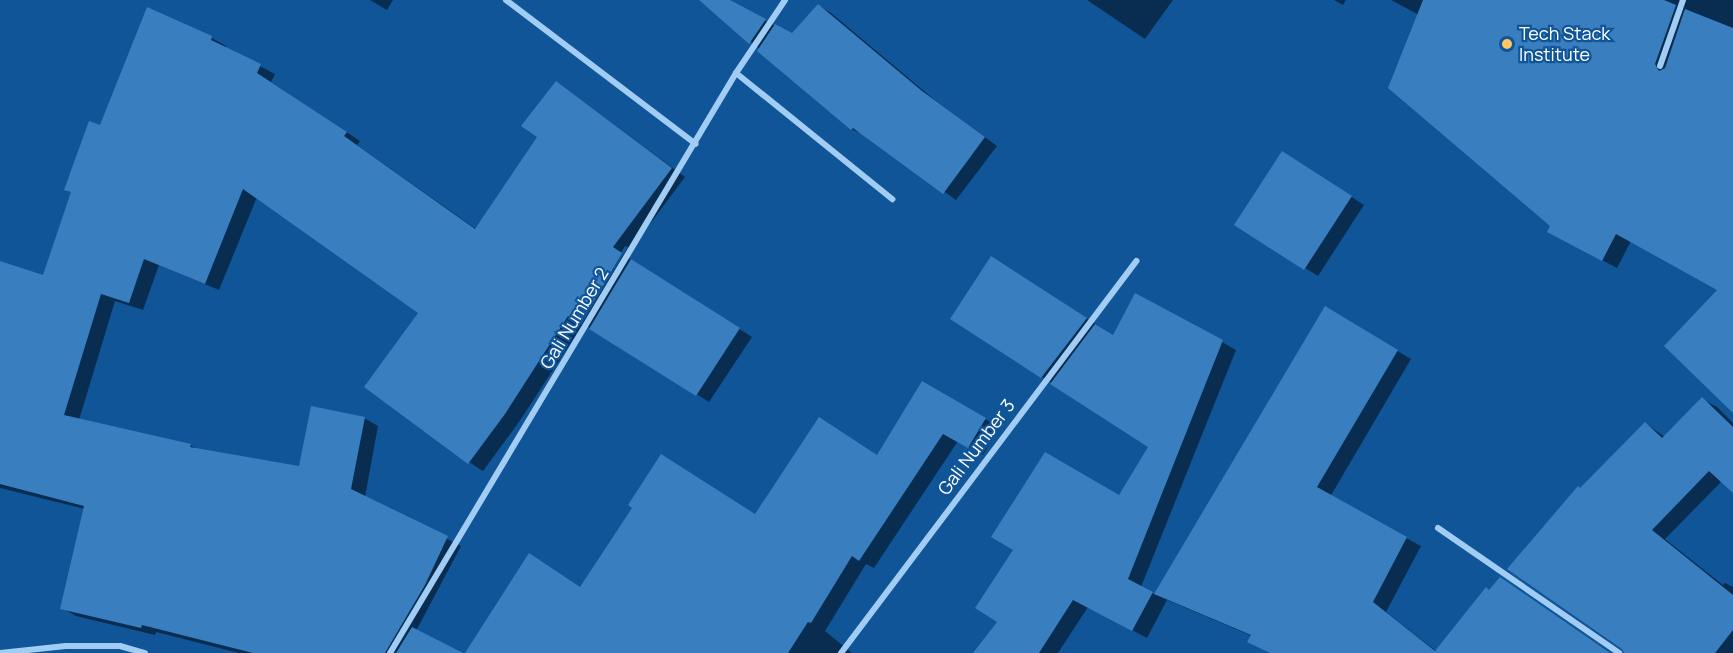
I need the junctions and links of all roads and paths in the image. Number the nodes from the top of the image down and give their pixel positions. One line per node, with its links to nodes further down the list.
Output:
1 (506, 0): 6 (street)
2 (785, 0): 5 (street, Gali Number 2)
3 (1683, 0): 4 (street)
4 (1660, 66)
5 (736, 73): 6 (street, Gali Number 2); 7 (street)
6 (696, 144): 12 (street, Gali Number 2)
7 (892, 199)
8 (1136, 261): 13 (street, Gali Number 3)
9 (1438, 528): 14 (street)
10 (0, 652): 11 (street)
11 (145, 653)
12 (390, 653)
13 (841, 653)
14 (1619, 653)

